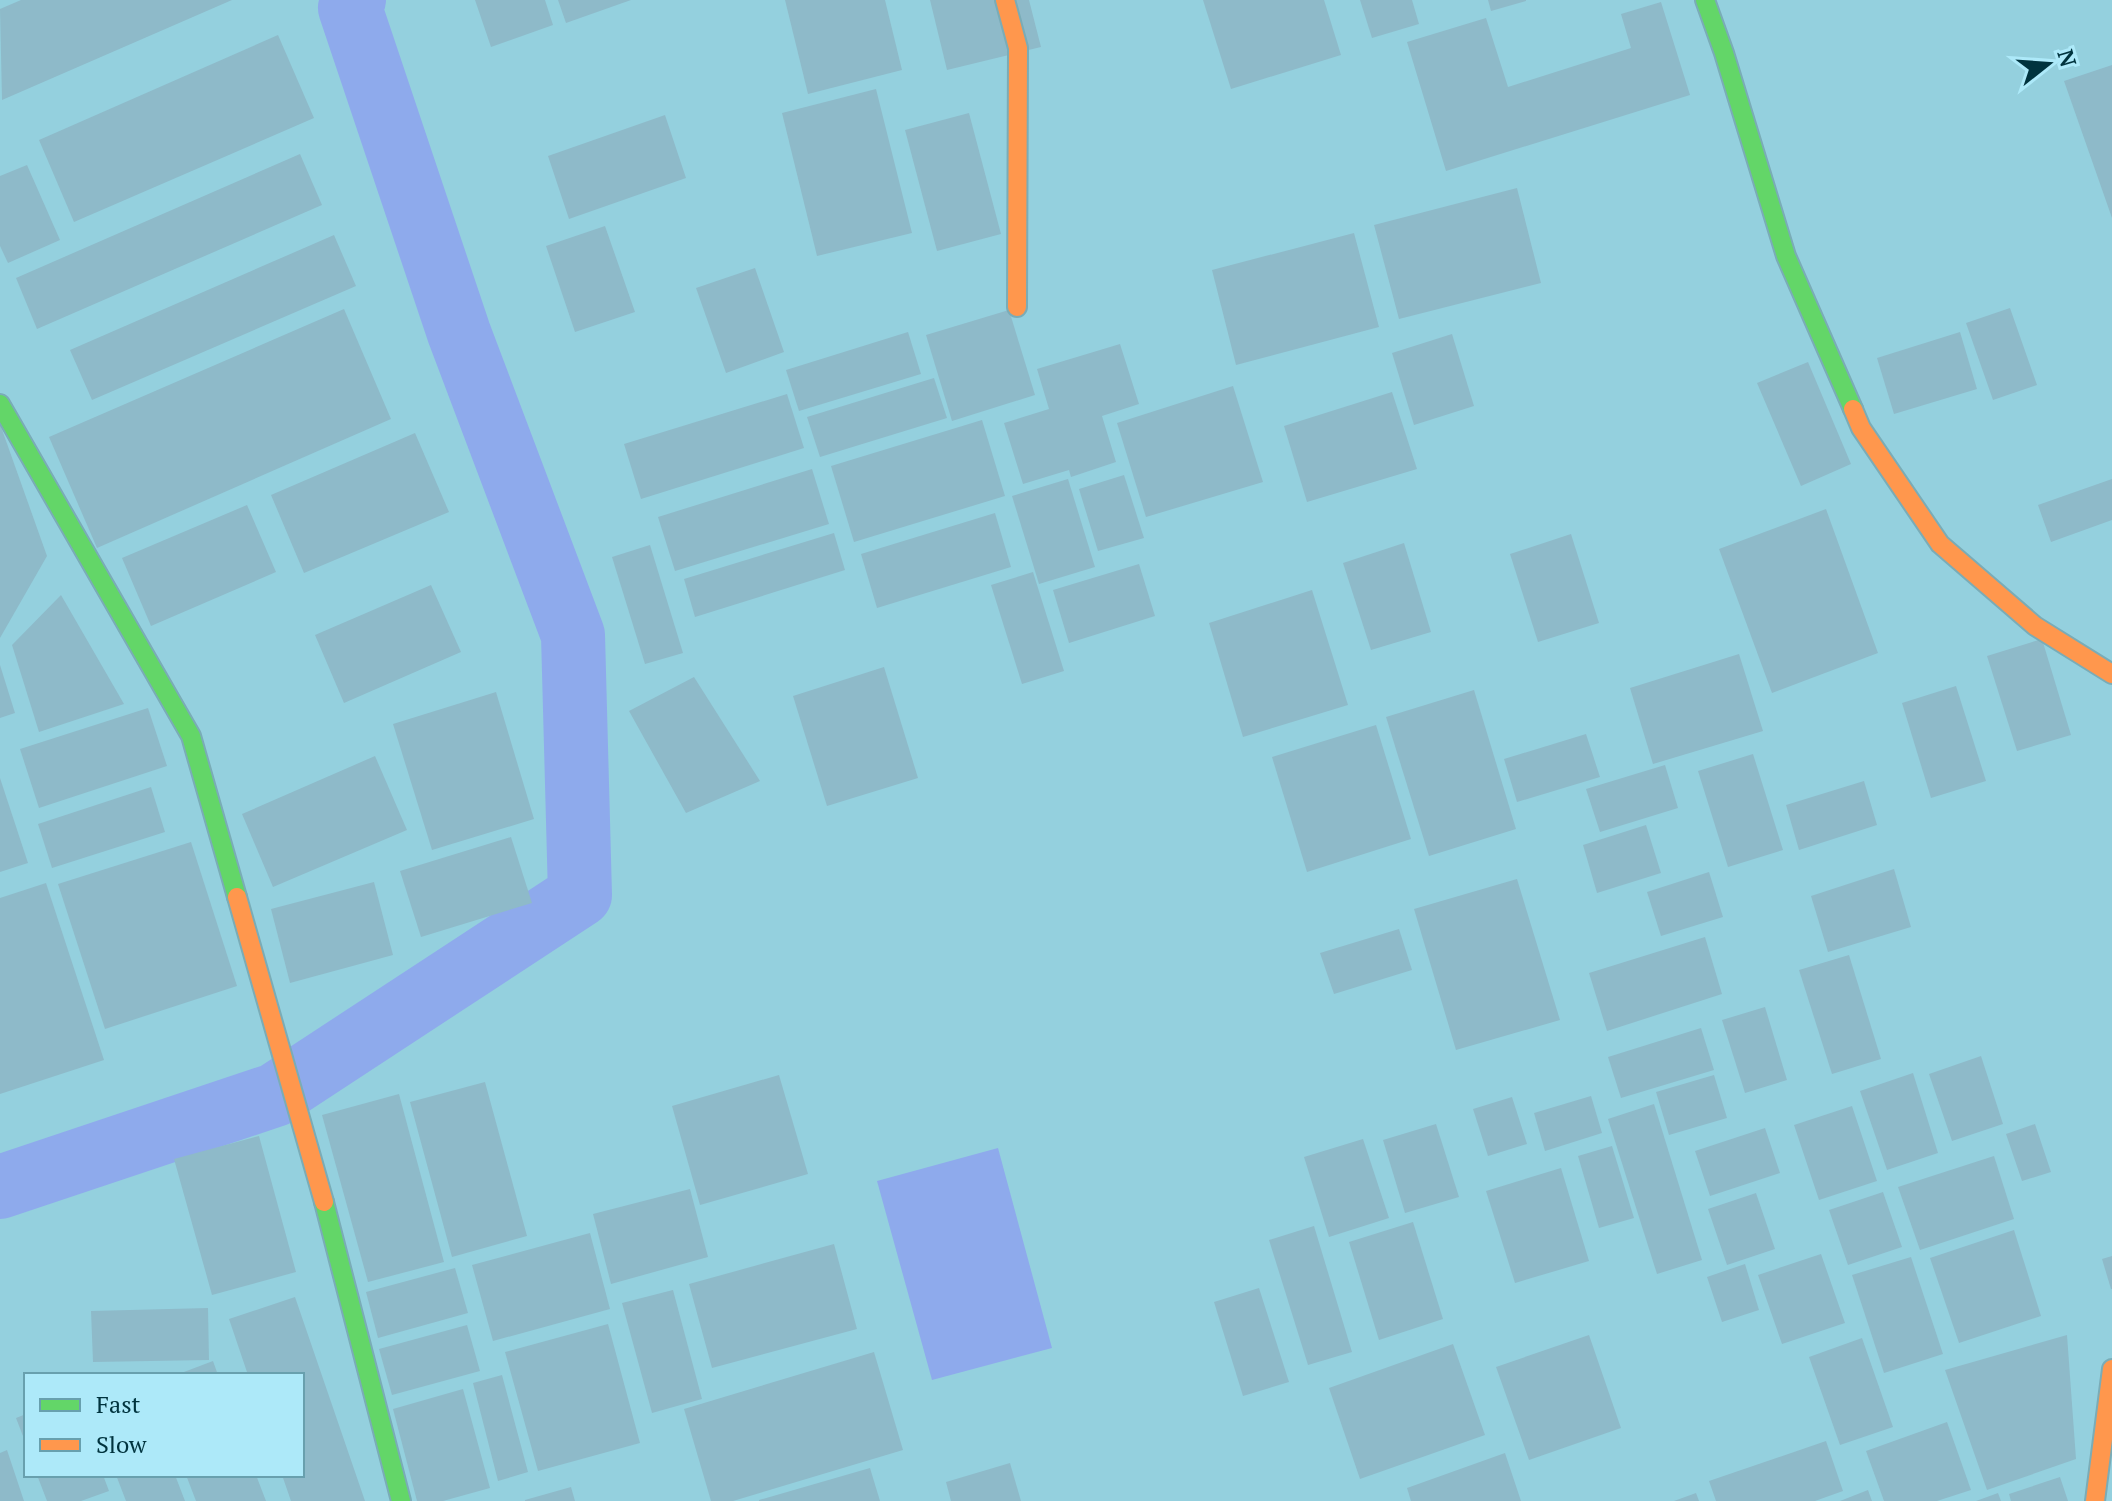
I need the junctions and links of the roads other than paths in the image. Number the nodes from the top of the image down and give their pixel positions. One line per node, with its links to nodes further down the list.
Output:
1 (1005, 0): 3 (street)
2 (1705, 0): 5 (street)
3 (1017, 307)
4 (0, 404): 7 (street)
5 (2112, 674)
6 (2112, 1369): 8 (street)
7 (401, 1501)
8 (2095, 1501)

